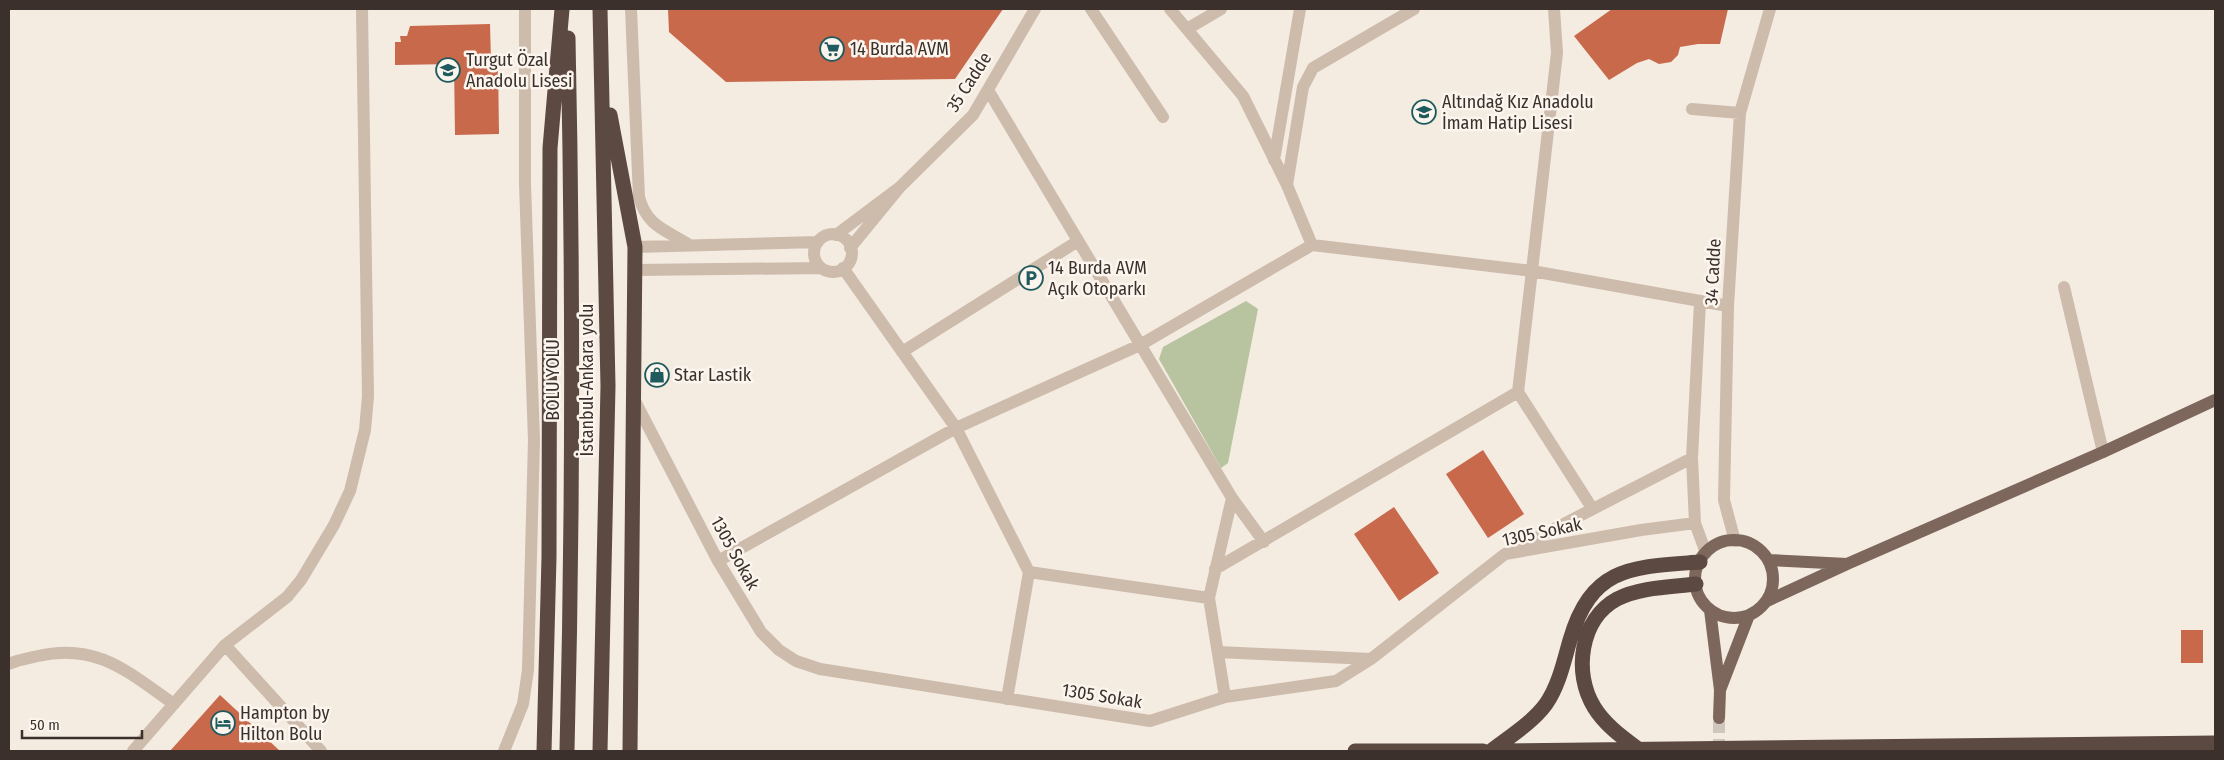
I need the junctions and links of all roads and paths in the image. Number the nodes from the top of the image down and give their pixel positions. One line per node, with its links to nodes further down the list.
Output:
1 (362, 9): 63 (street)
2 (525, 9): 76 (street)
3 (562, 9): 77 (highway)
4 (567, 9): 78 (highway, BOLU YOLU)
5 (600, 9): 16 (highway, İstanbul-Ankara yolu)
6 (631, 9): 27 (street)
7 (1035, 9): 17 (street, 35 Cadde)
8 (1091, 9): 20 (street)
9 (1170, 9): 15 (street)
10 (1221, 9): 15 (street)
11 (1300, 9): 21 (street)
12 (1414, 9): 22 (street)
13 (1554, 9): 34 (street)
14 (1770, 9): 19 (street, 34 Cadde)
15 (1187, 29): 21 (street)
16 (603, 81): 29 (highway); 79 (highway, İstanbul-Ankara yolu)
17 (988, 90): 23 (street, 35 Cadde); 25 (street)
18 (1692, 109): 19 (street)
19 (1740, 113): 37 (street, 34 Cadde)
20 (1163, 116)
21 (1274, 160): 22 (street)
22 (1287, 185): 28 (street)
23 (900, 187): 24 (street); 30 (street)
24 (836, 235): 26 (street); 30 (street)
25 (1078, 241): 38 (street); 39 (street)
26 (818, 242): 27 (street); 31 (street)
27 (688, 244): 29 (street)
28 (1312, 245): 34 (street); 38 (street)
29 (635, 247): 33 (highway)
30 (850, 248): 32 (street)
31 (821, 268): 32 (street); 33 (street)
32 (843, 268): 39 (street)
33 (636, 270): 42 (highway)
34 (1532, 271): 36 (street); 40 (street)
35 (2064, 286): 44 (street)
36 (1700, 302): 37 (street); 45 (street)
37 (1728, 306): 49 (street, 34 Cadde)
38 (1140, 346): 43 (street); 46 (street)
39 (902, 352): 43 (street)
40 (1518, 392): 47 (street); 50 (street)
41 (2215, 400): 44 (main road)
42 (635, 402): 54 (street, 1305 Sokak); 80 (highway)
43 (956, 428): 54 (street); 57 (street)
44 (2104, 452): 55 (main road)
45 (1692, 458): 47 (street); 48 (street)
46 (1232, 498): 50 (street); 56 (street)
47 (1592, 508): 51 (street)
48 (1695, 523): 51 (street, 1305 Sokak); 52 (street)
49 (1735, 541): 52 (main road); 53 (main road)
50 (1264, 542): 56 (street)
51 (1505, 554): 65 (street, 1305 Sokak)
52 (1703, 558): 58 (main road); 83 (highway)
53 (1768, 560): 55 (main road); 60 (main road)
54 (718, 561): 69 (street, 1305 Sokak)
55 (1846, 564): 60 (main road)
56 (1215, 569): 59 (street)
57 (1029, 572): 59 (street); 69 (street)
58 (1696, 584): 61 (main road); 73 (highway)
59 (1209, 598): 64 (street)
60 (1767, 601): 62 (main road)
61 (1710, 610): 62 (main road); 67 (main road)
62 (1749, 615): 67 (main road)
63 (225, 645): 70 (street); 75 (street)
64 (1218, 652): 65 (street); 68 (street)
65 (1371, 659): 68 (street, 1305 Sokak)
66 (9, 664): 70 (street)
67 (1720, 690): 71 (main road)
68 (1225, 697): 69 (street, 1305 Sokak)
69 (1008, 699)
70 (174, 704): 74 (street)
71 (1719, 718)
72 (2215, 743): 73 (highway)
73 (1638, 749): 83 (highway)
74 (133, 751)
75 (321, 751)
76 (504, 751)
77 (544, 751)
78 (567, 751)
79 (600, 751)
80 (630, 751)
81 (1355, 751): 82 (highway)
82 (1484, 751)
83 (1493, 751)

